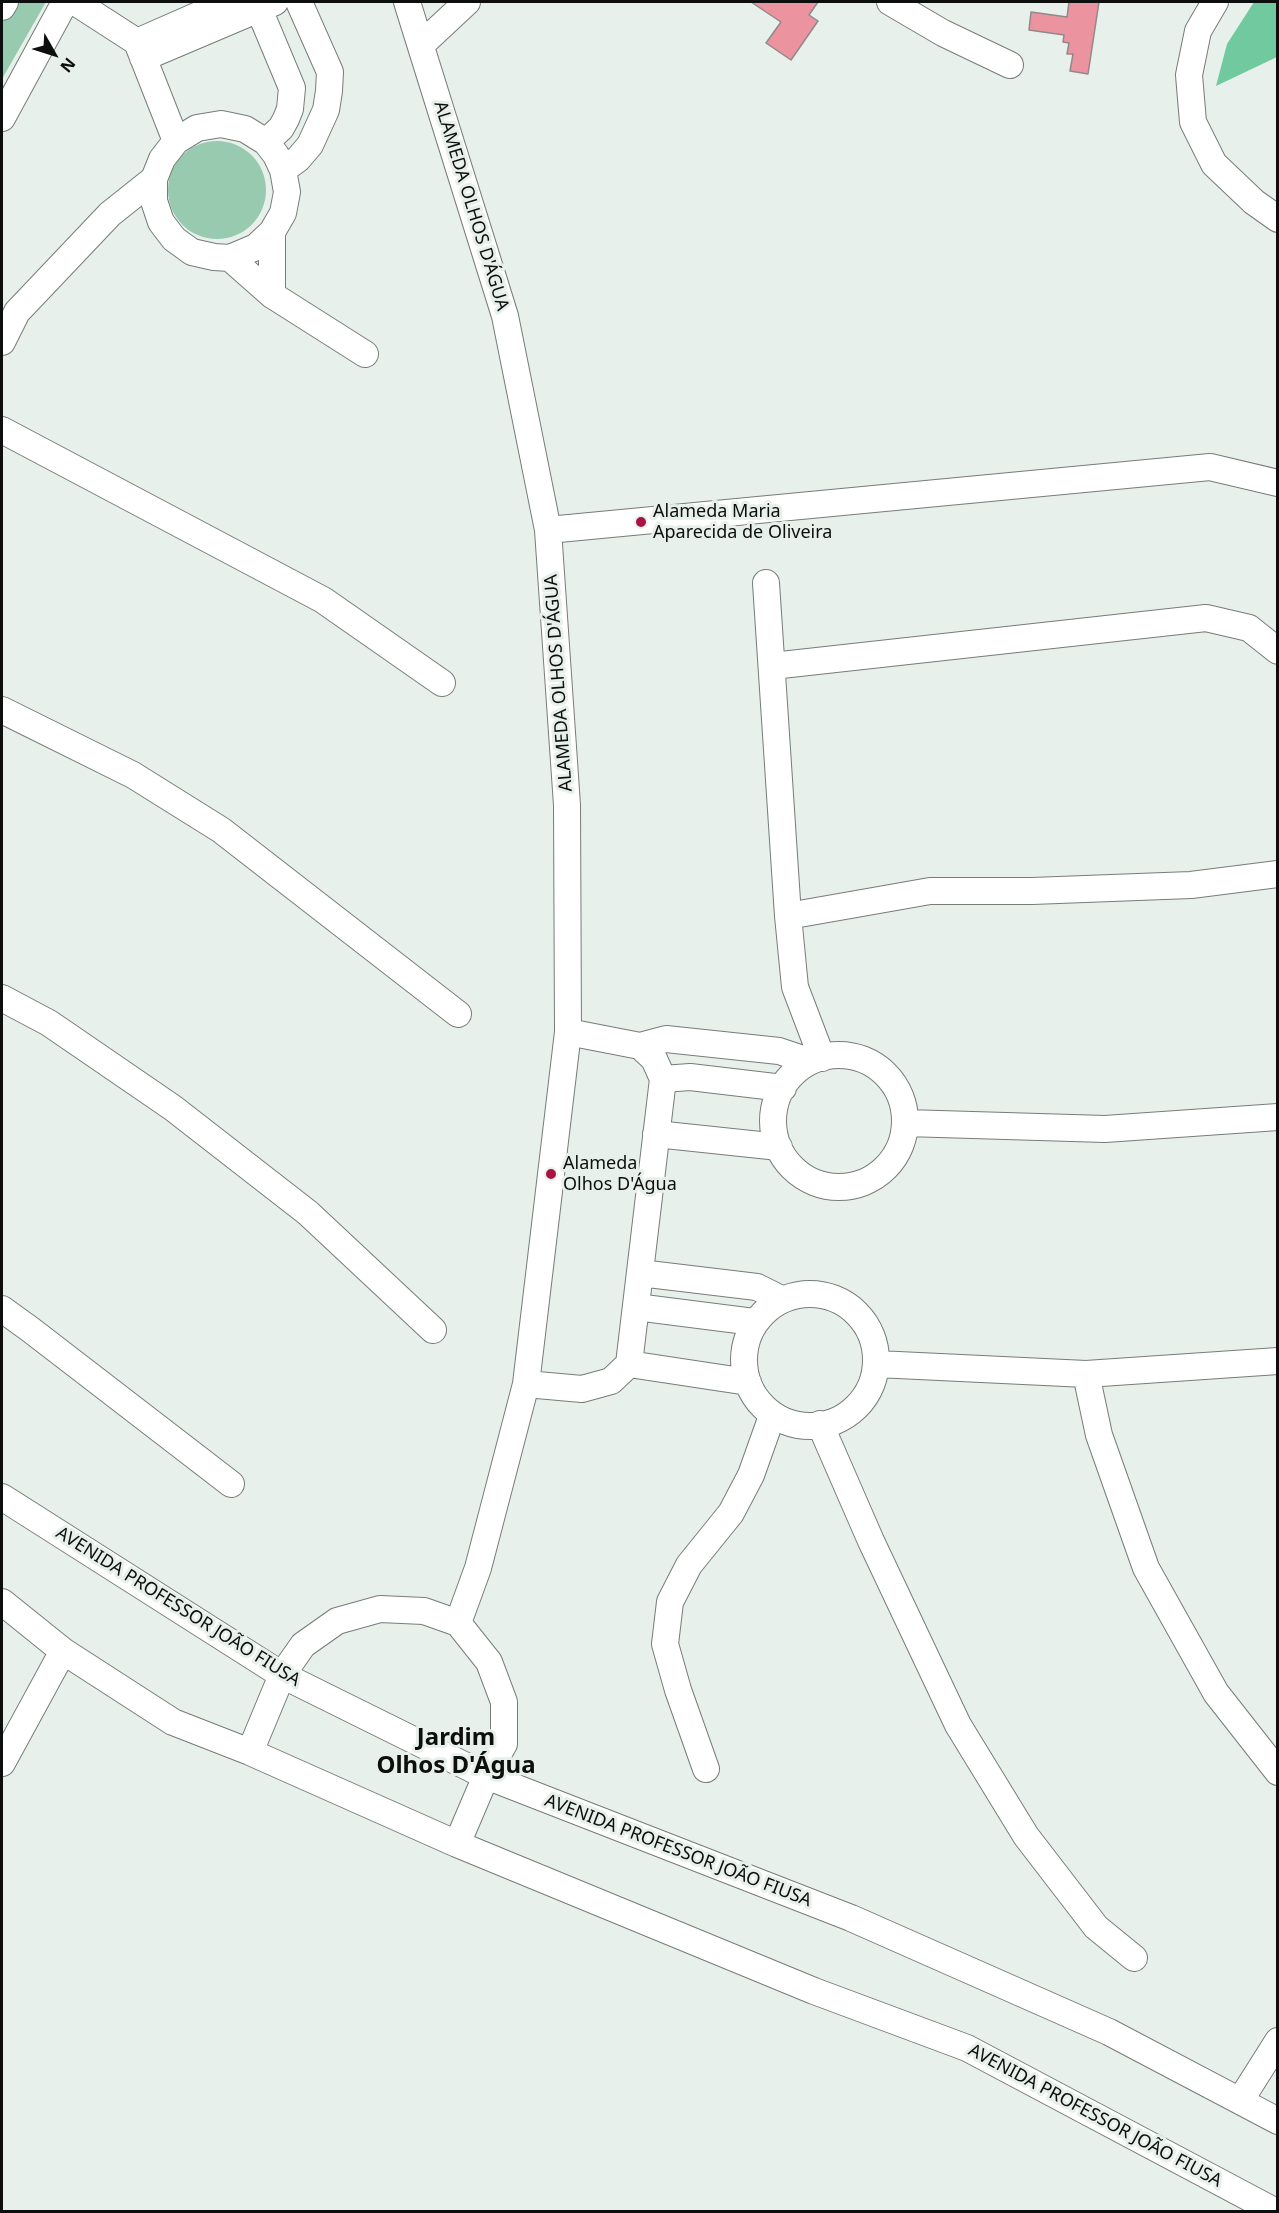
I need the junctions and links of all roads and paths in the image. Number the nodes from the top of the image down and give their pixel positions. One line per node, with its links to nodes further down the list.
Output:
1 (5, 2): 11 (street)
2 (65, 2): 17 (street)
3 (75, 2): 13 (street)
4 (228, 2): 13 (street)
5 (299, 2): 15 (street)
6 (467, 2): 12 (street)
7 (890, 2): 14 (street)
8 (1215, 2): 23 (street)
9 (410, 3): 12 (street, ALAMEDA OLHOS D'ÁGUA)
10 (263, 4): 13 (street); 16 (street)
11 (2, 7)
12 (422, 44): 32 (street, ALAMEDA OLHOS D'ÁGUA)
13 (140, 50): 18 (street)
14 (1010, 65)
15 (330, 72): 16 (street); 20 (street)
16 (292, 88): 19 (street)
17 (2, 118)
18 (176, 141): 19 (street); 21 (street)
19 (266, 142): 20 (street)
20 (283, 170): 25 (street)
21 (154, 179): 22 (street); 24 (street)
22 (110, 214): 24 (street); 28 (street)
23 (1278, 219)
24 (161, 222): 26 (street)
25 (272, 232): 26 (street); 27 (street)
26 (230, 258): 27 (street)
27 (272, 295): 29 (street)
28 (2, 342)
29 (365, 354)
30 (2, 430): 36 (street)
31 (1278, 483): 32 (street)
32 (548, 530): 42 (street, ALAMEDA OLHOS D'ÁGUA)
33 (766, 583): 35 (street)
34 (1278, 651): 35 (street)
35 (772, 666): 39 (street)
36 (442, 683)
37 (2, 710): 41 (street)
38 (1278, 874): 39 (street)
39 (788, 916): 44 (street)
40 (2, 998): 56 (street)
41 (458, 1014)
42 (568, 1032): 43 (street); 62 (street, ALAMEDA OLHOS D'ÁGUA)
43 (640, 1046): 44 (street); 45 (street)
44 (815, 1060): 46 (street); 48 (street)
45 (663, 1079): 46 (street); 49 (street)
46 (783, 1088): 50 (street)
47 (1278, 1117): 48 (street)
48 (906, 1124): 50 (street)
49 (656, 1134): 50 (street); 51 (street)
50 (779, 1147)
51 (640, 1273): 52 (street); 53 (street)
52 (781, 1299): 55 (street); 59 (street)
53 (636, 1307): 55 (street); 58 (street)
54 (2, 1309): 65 (street)
55 (754, 1322): 61 (street)
56 (433, 1330)
57 (1278, 1361): 60 (street)
58 (629, 1364): 61 (street); 62 (street)
59 (877, 1364): 60 (street); 64 (street)
60 (1086, 1374): 74 (street)
61 (748, 1382): 63 (street)
62 (526, 1384): 68 (street, ALAMEDA OLHOS D'ÁGUA)
63 (772, 1416): 64 (street); 73 (street)
64 (820, 1424): 77 (street)
65 (231, 1484)
66 (2, 1497): 70 (street, AVENIDA PROFESSOR JOÃO FIUSA)
67 (2, 1602): 69 (street, AVENIDA PROFESSOR JOÃO FIUSA)
68 (458, 1623): 70 (street); 75 (street)
69 (63, 1651): 71 (street, AVENIDA PROFESSOR JOÃO FIUSA); 72 (street)
70 (282, 1675): 71 (street); 75 (street, AVENIDA PROFESSOR JOÃO FIUSA)
71 (250, 1752): 76 (street, AVENIDA PROFESSOR JOÃO FIUSA)
72 (2, 1763)
73 (706, 1769)
74 (1278, 1772)
75 (486, 1776): 76 (street); 79 (street, AVENIDA PROFESSOR JOÃO FIUSA)
76 (457, 1844): 81 (street, AVENIDA PROFESSOR JOÃO FIUSA)
77 (1134, 1958)
78 (1278, 2041): 79 (street)
79 (1240, 2101): 80 (street, AVENIDA PROFESSOR JOÃO FIUSA)
80 (1278, 2121)
81 (1242, 2192): 82 (street); 83 (street, AVENIDA PROFESSOR JOÃO FIUSA)
82 (1278, 2192)
83 (1276, 2211)

